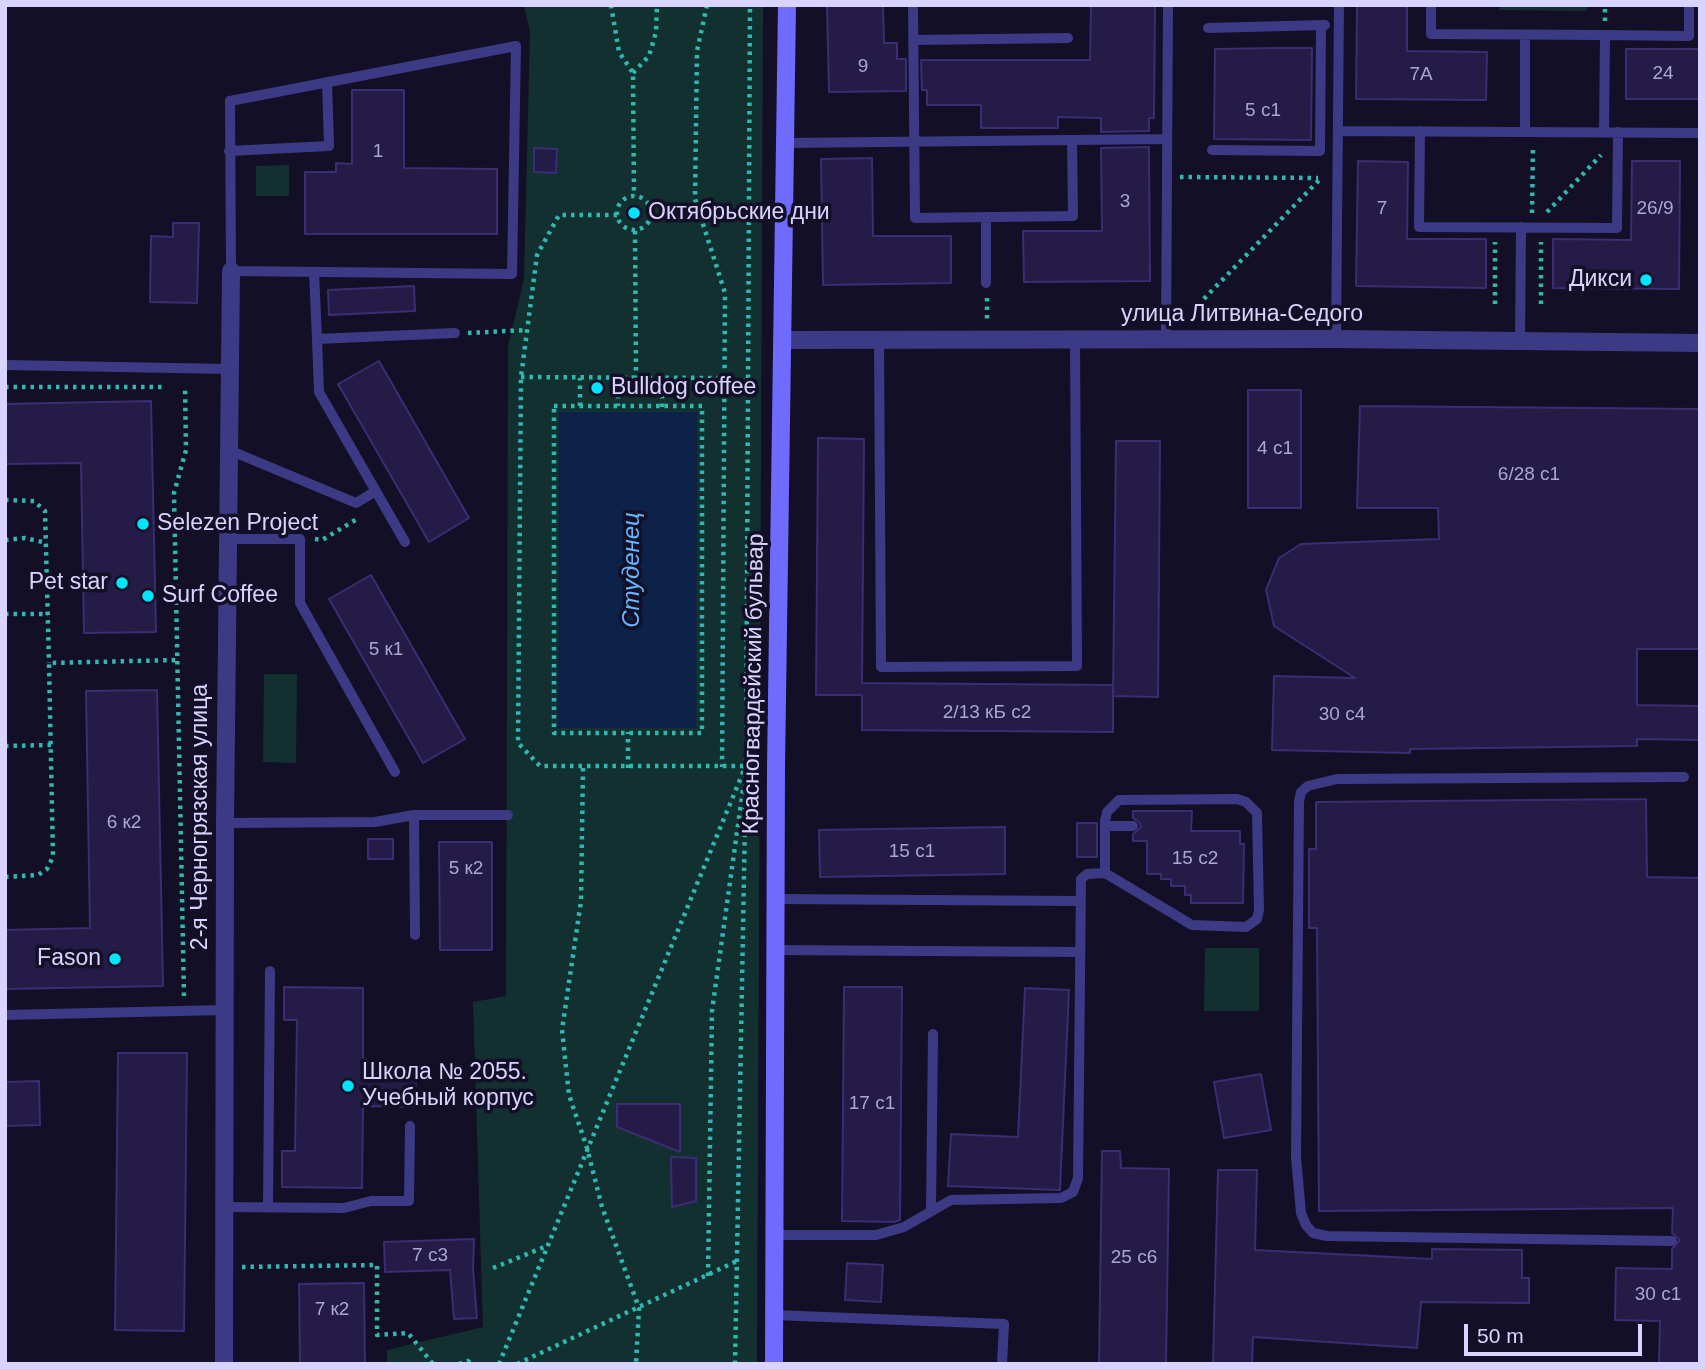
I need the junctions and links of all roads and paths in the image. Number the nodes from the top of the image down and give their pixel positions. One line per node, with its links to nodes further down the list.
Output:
1 (611, 5): 18 (path)
2 (657, 5): 18 (path)
3 (706, 5): 38 (path)
4 (750, 5): 71 (path)
5 (788, 5): 29 (street, Красногвардейский бульвар)
6 (913, 5): 17 (lane)
7 (1168, 5): 26 (lane)
8 (1339, 5): 12 (lane)
9 (1431, 5): 14 (lane)
10 (1689, 5): 15 (lane)
11 (1321, 25): 12 (lane); 13 (lane); 30 (lane)
12 (1338, 25): 20 (lane)
13 (1208, 28)
14 (1525, 35): 15 (lane); 22 (lane)
15 (1605, 36): 23 (lane)
16 (1068, 38): 17 (lane)
17 (913, 40): 28 (lane)
18 (633, 73): 35 (path)
19 (327, 82): 31 (lane); 31 (lane); 44 (lane)
20 (1338, 131): 21 (lane); 34 (lane)
21 (1420, 131): 22 (lane); 40 (lane)
22 (1529, 132): 23 (lane); 41 (path)
23 (1604, 132): 25 (lane)
24 (1700, 133): 25 (lane)
25 (1618, 135): 41 (path); 41 (lane)
26 (1166, 139): 27 (lane); 32 (lane)
27 (1072, 140): 28 (lane); 39 (lane)
28 (915, 141): 29 (lane); 39 (lane)
29 (786, 143): 55 (street, Красногвардейский бульвар)
30 (1212, 150)
31 (229, 151): 43 (lane)
32 (1166, 176): 33 (path); 57 (lane)
33 (1318, 178): 34 (path); 48 (path)
34 (1338, 178): 54 (lane)
35 (634, 196): 36 (path); 37 (path)
36 (617, 215): 42 (path); 49 (path)
37 (651, 217): 38 (path); 42 (path)
38 (701, 217): 67 (path)
39 (986, 217): 45 (lane)
40 (1495, 227): 41 (lane); 46 (path)
41 (1532, 227): 47 (path); 58 (lane)
42 (635, 231): 65 (path)
43 (231, 271): 44 (lane); 61 (street, 2-я Черногрязская улица)
44 (314, 272): 51 (lane)
45 (986, 283): 53 (path)
46 (1495, 304)
47 (1541, 304)
48 (1198, 305)
49 (527, 330): 50 (path); 62 (path)
50 (455, 333): 51 (lane)
51 (317, 339): 76 (lane)
52 (879, 339): 53 (street, улица Литвина-Седого); 55 (street, улица Литвина-Седого); 56 (lane)
53 (987, 339): 56 (street, улица Литвина-Седого)
54 (1336, 339): 57 (street, улица Литвина-Седого); 58 (street, улица Литвина-Седого)
55 (784, 340): 104 (street, Красногвардейский бульвар)
56 (1075, 340): 57 (street, улица Литвина-Седого)
57 (1166, 341)
58 (1520, 341): 59 (street, улица Литвина-Седого)
59 (1700, 343)
60 (5, 365): 61 (lane)
61 (230, 369): 75 (street, 2-я Черногрязская улица)
62 (521, 377): 63 (path); 93 (path)
63 (580, 378): 64 (path); 72 (path)
64 (618, 378): 65 (path); 73 (path)
65 (636, 378): 66 (path)
66 (662, 378): 67 (path); 74 (path)
67 (724, 378): 71 (path); 92 (path)
68 (5, 387): 69 (path)
69 (185, 387): 70 (path); 86 (path)
70 (195, 387)
71 (749, 391): 91 (path)
72 (580, 406): 73 (path); 88 (path)
73 (618, 406): 74 (path)
74 (662, 407): 88 (path)
75 (229, 450): 76 (lane); 79 (street, 2-я Черногрязская улица)
76 (376, 491): 78 (lane)
77 (5, 500): 83 (path)
78 (384, 504): 80 (path); 82 (lane)
79 (229, 539): 80 (lane); 99 (street, 2-я Черногрязская улица)
80 (300, 539): 95 (lane)
81 (5, 540): 83 (path)
82 (405, 542)
83 (47, 543): 85 (path)
84 (5, 614): 85 (path)
85 (48, 614): 87 (path)
86 (177, 660): 87 (path); 111 (path)
87 (49, 663): 89 (path)
88 (628, 733): 94 (path)
89 (51, 745): 90 (path); 103 (path)
90 (5, 746)
91 (746, 766): 92 (path); 115 (path); 122 (path); 124 (path)
92 (722, 767): 94 (path)
93 (583, 768): 94 (path); 115 (path)
94 (628, 768)
95 (395, 772)
96 (1684, 777): 120 (lane)
97 (414, 815): 98 (lane); 99 (lane); 106 (lane)
98 (508, 815)
99 (225, 823): 110 (street, 2-я Черногрязская улица)
100 (1105, 826): 101 (lane); 102 (lane); 102 (lane)
101 (1133, 826)
102 (1105, 873): 105 (lane)
103 (5, 877)
104 (776, 900): 105 (lane); 107 (street, Красногвардейский бульвар)
105 (1079, 901): 108 (lane)
106 (415, 935)
107 (776, 950): 108 (lane); 119 (street, Красногвардейский бульвар)
108 (1079, 952): 118 (lane)
109 (270, 971): 117 (lane)
110 (224, 1010): 111 (lane); 116 (street, 2-я Черногрязская улица)
111 (184, 1011): 112 (lane)
112 (5, 1015)
113 (933, 1034): 118 (lane)
114 (410, 1126): 117 (lane)
115 (587, 1149): 121 (path); 126 (path)
116 (224, 1207): 117 (lane); 128 (street, 2-я Черногрязская улица)
117 (268, 1207)
118 (932, 1209): 119 (lane)
119 (775, 1235): 127 (street, Красногвардейский бульвар)
120 (1672, 1241)
121 (547, 1246): 123 (path); 132 (path)
122 (737, 1261): 124 (path); 135 (path)
123 (493, 1268)
124 (708, 1276): 126 (path)
125 (241, 1281): 129 (path)
126 (639, 1308): 133 (path); 134 (path)
127 (774, 1315): 136 (street, Красногвардейский бульвар); 137 (lane)
128 (224, 1364)
129 (433, 1364)
130 (459, 1364): 131 (path)
131 (472, 1364)
132 (499, 1364)
133 (517, 1364)
134 (636, 1364)
135 (735, 1364)
136 (774, 1364)
137 (1002, 1364)

